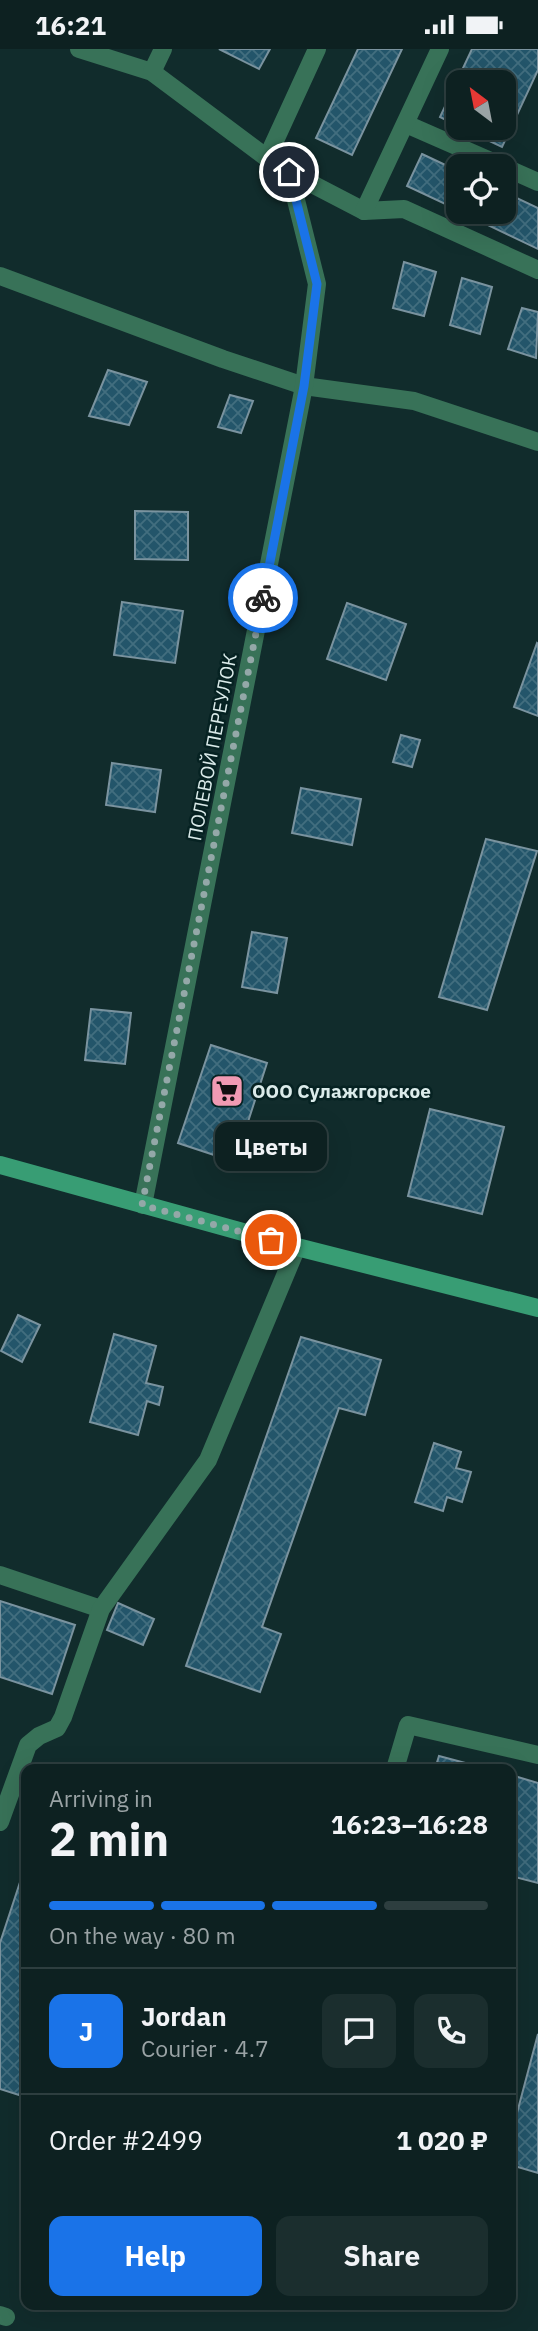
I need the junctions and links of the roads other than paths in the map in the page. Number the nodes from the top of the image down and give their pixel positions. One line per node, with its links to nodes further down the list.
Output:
1 (79, 49): 5 (street)
2 (163, 49): 5 (street)
3 (317, 49): 8 (street)
4 (440, 49): 6 (street)
5 (152, 72): 8 (street)
6 (406, 124): 7 (street); 12 (street)
7 (474, 154)
8 (267, 158): 10 (street)
9 (516, 171): 11 (street)
10 (289, 172): 12 (street); 15 (street, ПОЛЕВОЙ ПЕРЕУЛОК)
11 (536, 177)
12 (364, 211): 13 (street)
13 (538, 270)
14 (0, 276): 15 (street)
15 (304, 386): 16 (street); 18 (street, ПОЛЕВОЙ ПЕРЕУЛОК)
16 (538, 442)
17 (0, 1165): 18 (main road)
18 (142, 1205): 19 (main road)
19 (297, 1247): 20 (main road); 22 (street)
20 (538, 1308)
21 (0, 1575): 22 (street)
22 (101, 1609): 24 (street)
23 (538, 1755): 26 (street)
24 (21, 1764)
25 (21, 1764): 27 (street)
26 (396, 1764)
27 (0, 1822)

